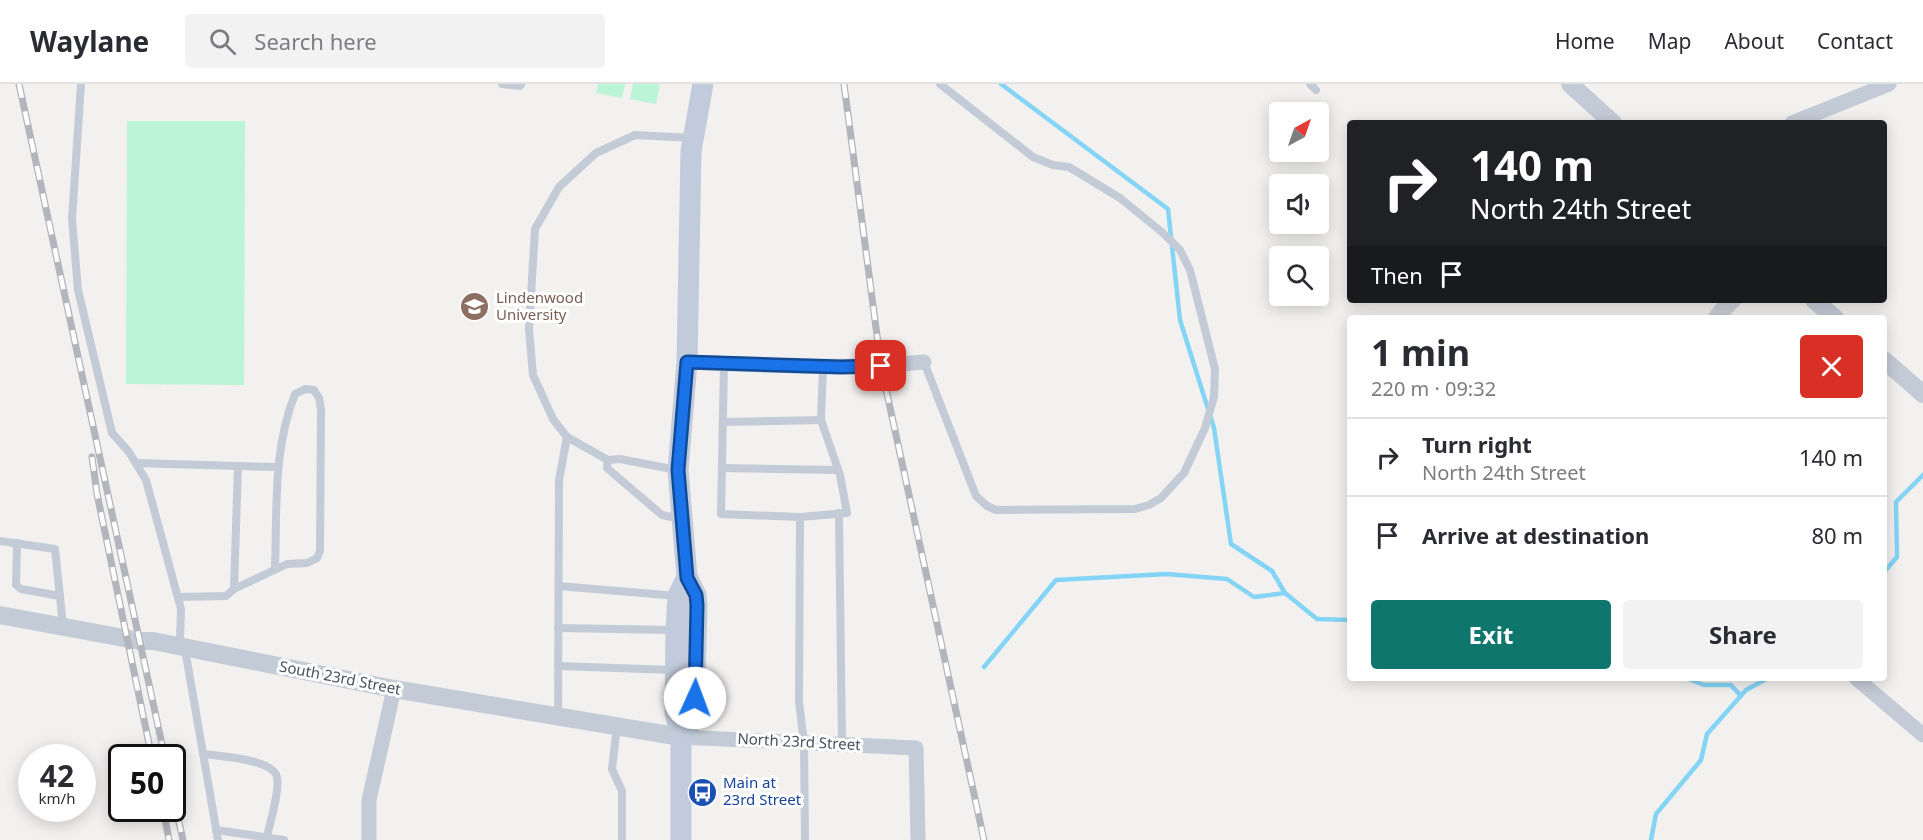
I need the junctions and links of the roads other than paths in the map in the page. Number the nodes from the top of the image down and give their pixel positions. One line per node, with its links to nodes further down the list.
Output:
1 (81, 84): 21 (lane)
2 (502, 84): 3 (lane)
3 (521, 84)
4 (704, 84): 10 (main road)
5 (940, 84): 12 (lane)
6 (1570, 84): 8 (street)
7 (1889, 84): 9 (street)
8 (1610, 120)
9 (1799, 120)
10 (694, 138): 11 (main road); 19 (lane)
11 (687, 362): 13 (street); 25 (main road)
12 (924, 362): 15 (street)
13 (724, 363): 15 (street); 18 (lane)
14 (1887, 363): 16 (street)
15 (823, 367): 17 (lane)
16 (1923, 394)
17 (821, 420): 18 (lane); 26 (lane)
18 (723, 422): 24 (lane)
19 (567, 436): 20 (lane); 33 (lane)
20 (608, 460): 25 (lane); 29 (lane)
21 (136, 463): 22 (lane); 37 (lane)
22 (238, 466): 23 (lane); 35 (lane)
23 (278, 467): 32 (lane); 32 (lane)
24 (722, 468): 26 (lane); 28 (lane)
25 (678, 470): 29 (main road)
26 (838, 470): 27 (lane)
27 (839, 513): 28 (lane); 53 (lane)
28 (800, 516): 52 (lane)
29 (683, 519): 34 (main road)
30 (0, 541): 31 (lane)
31 (17, 543): 36 (lane); 36 (lane)
32 (275, 568): 35 (lane)
33 (559, 586): 34 (lane); 40 (lane)
34 (682, 587): 41 (main road); 51 (main road)
35 (234, 589): 37 (lane)
36 (60, 596): 39 (lane)
37 (178, 597): 42 (lane)
38 (0, 615): 39 (street, South 23rd Street)
39 (63, 627): 47 (street, South 23rd Street)
40 (558, 628): 41 (lane); 44 (lane)
41 (676, 630): 45 (main road)
42 (180, 640)
43 (186, 655): 54 (lane)
44 (558, 666): 45 (lane); 48 (lane)
45 (677, 670): 51 (main road)
46 (1860, 681): 50 (street)
47 (394, 689): 48 (street, South 23rd Street); 59 (street)
48 (558, 717): 49 (street, South 23rd Street)
49 (617, 726): 51 (street, South 23rd Street); 60 (lane)
50 (1923, 735)
51 (681, 737): 52 (street, North 23rd Street); 61 (main road)
52 (804, 743): 53 (street, North 23rd Street); 62 (lane)
53 (842, 744): 63 (street, North 23rd Street)
54 (203, 754): 55 (lane); 56 (lane)
55 (216, 830): 56 (lane); 57 (lane)
56 (267, 837): 58 (lane)
57 (218, 840)
58 (284, 840)
59 (369, 840)
60 (622, 840)
61 (681, 840)
62 (805, 840)
63 (918, 840)

